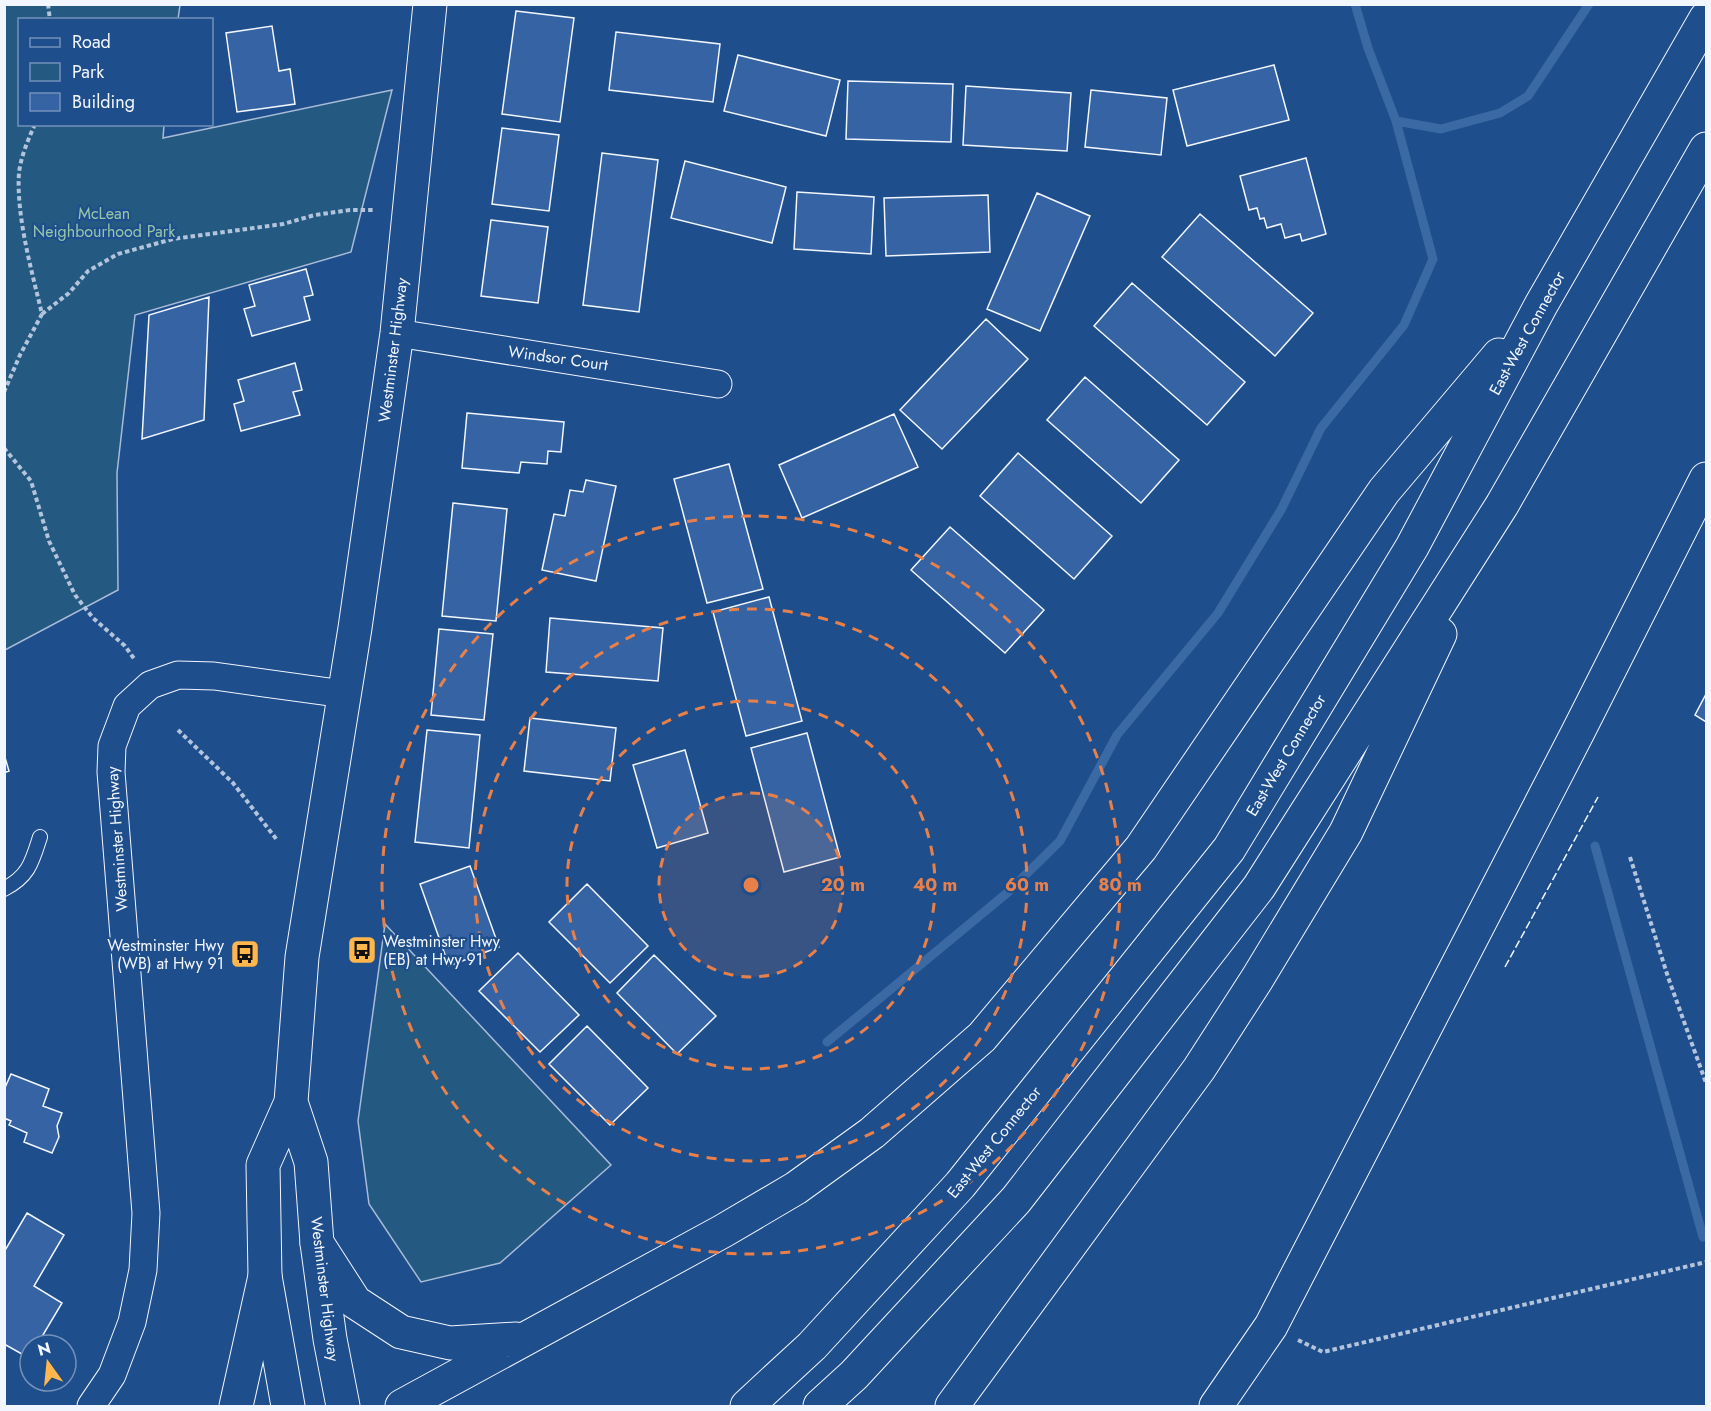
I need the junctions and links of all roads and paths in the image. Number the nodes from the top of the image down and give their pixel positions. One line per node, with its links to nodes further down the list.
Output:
1 (430, 4): 8 (main road, Westminster Highway)
2 (1707, 18): 6 (main road, East-West Connector)
3 (34, 126): 7 (path)
4 (1707, 149): 13 (main road)
5 (373, 210): 7 (path)
6 (1541, 305): 27 (main road); 33 (main road, East-West Connector)
7 (42, 314): 10 (path)
8 (397, 333): 9 (street, Windsor Court); 15 (main road, Westminster Highway)
9 (718, 384)
10 (4, 392)
11 (4, 448): 14 (path)
12 (1707, 479): 26 (main road)
13 (1502, 505): 34 (main road); 35 (main road)
14 (135, 661)
15 (344, 694): 22 (main road, Westminster Highway); 28 (street, Westminster Highway)
16 (178, 730): 18 (path)
17 (40, 837): 20 (lane)
18 (278, 840)
19 (1630, 857): 21 (path)
20 (4, 889)
21 (1707, 1083)
22 (291, 1102): 23 (main road, Westminster Highway); 25 (main road, Westminster Highway)
23 (317, 1243): 27 (main road); 31 (main road, Westminster Highway)
24 (1707, 1262): 26 (path)
25 (265, 1276): 29 (main road); 30 (main road, Westminster Highway)
26 (1271, 1326): 36 (main road)
27 (527, 1339): 32 (main road)
28 (91, 1407)
29 (236, 1407)
30 (288, 1407)
31 (343, 1407)
32 (402, 1407)
33 (747, 1407)
34 (820, 1407)
35 (952, 1407)
36 (1216, 1407)

